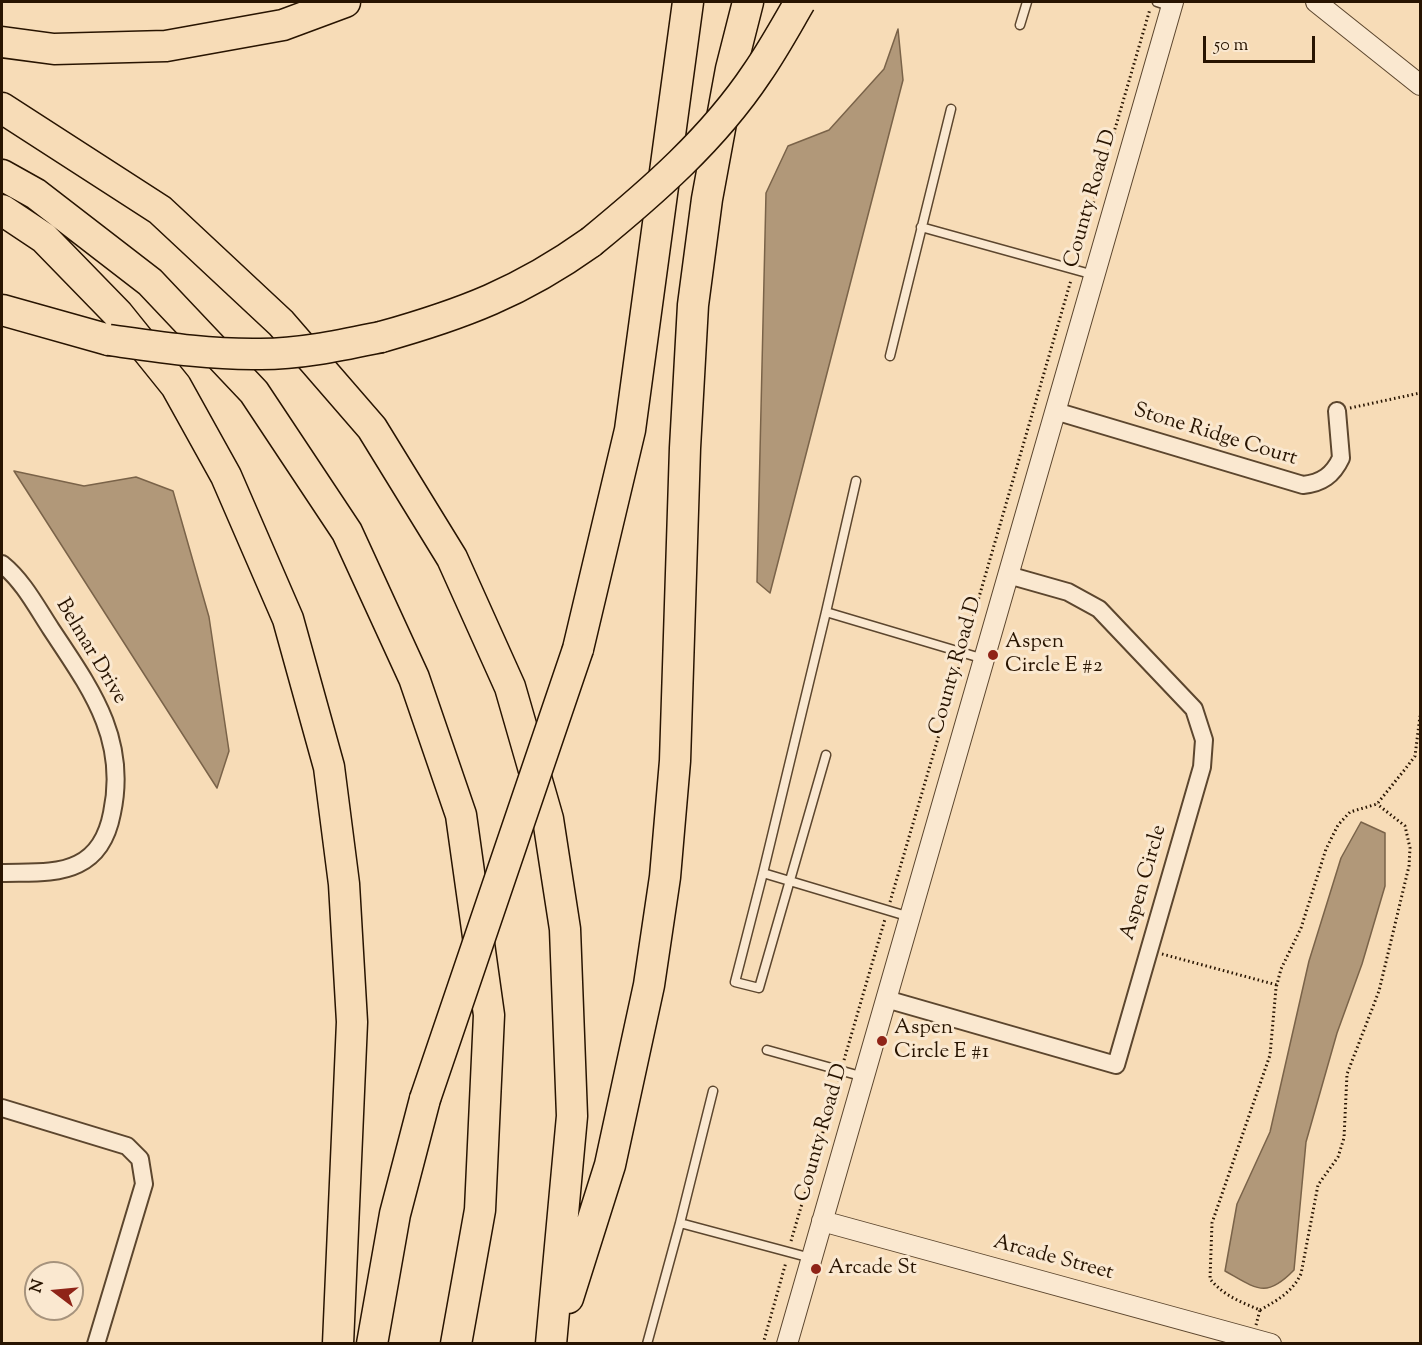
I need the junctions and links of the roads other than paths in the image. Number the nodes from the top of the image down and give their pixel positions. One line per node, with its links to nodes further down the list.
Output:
1 (345, 2): 9 (highway)
2 (688, 2): 41 (highway, bridge)
3 (748, 2): 43 (highway)
4 (801, 2): 17 (highway, bridge)
5 (1027, 2): 8 (lane)
6 (1316, 2): 10 (street)
7 (1167, 3): 16 (street, County Road D)
8 (1020, 25)
9 (2, 42)
10 (1420, 86)
11 (2, 108): 43 (highway)
12 (951, 109): 15 (lane)
13 (2, 175): 42 (highway)
14 (2, 210): 40 (highway)
15 (921, 227): 16 (lane); 18 (lane)
16 (1094, 275): 19 (street, County Road D)
17 (2, 310)
18 (890, 356)
19 (1056, 411): 20 (street, Stone Ridge Court); 23 (street, County Road D)
20 (1337, 411)
21 (856, 481): 24 (lane)
22 (2, 564): 27 (street, Belmar Drive)
23 (1008, 575): 25 (street, County Road D); 31 (street, Aspen Circle)
24 (826, 612): 25 (lane); 28 (lane)
25 (984, 659): 30 (street, County Road D)
26 (826, 755): 29 (lane)
27 (2, 873)
28 (763, 873): 29 (lane); 29 (lane)
29 (788, 881): 30 (lane)
30 (910, 917): 31 (street, County Road D)
31 (886, 999): 33 (street, County Road D)
32 (768, 1050): 33 (lane)
33 (864, 1077): 36 (street, County Road D)
34 (712, 1091): 37 (lane)
35 (2, 1108): 39 (street)
36 (822, 1221): 38 (street, County Road D); 46 (street, Arcade Street)
37 (680, 1223): 38 (lane); 44 (lane)
38 (812, 1258): 45 (street, County Road D)
39 (96, 1344)
40 (338, 1344)
41 (372, 1344)
42 (456, 1344)
43 (553, 1344)
44 (646, 1344)
45 (787, 1344)
46 (1271, 1344)

